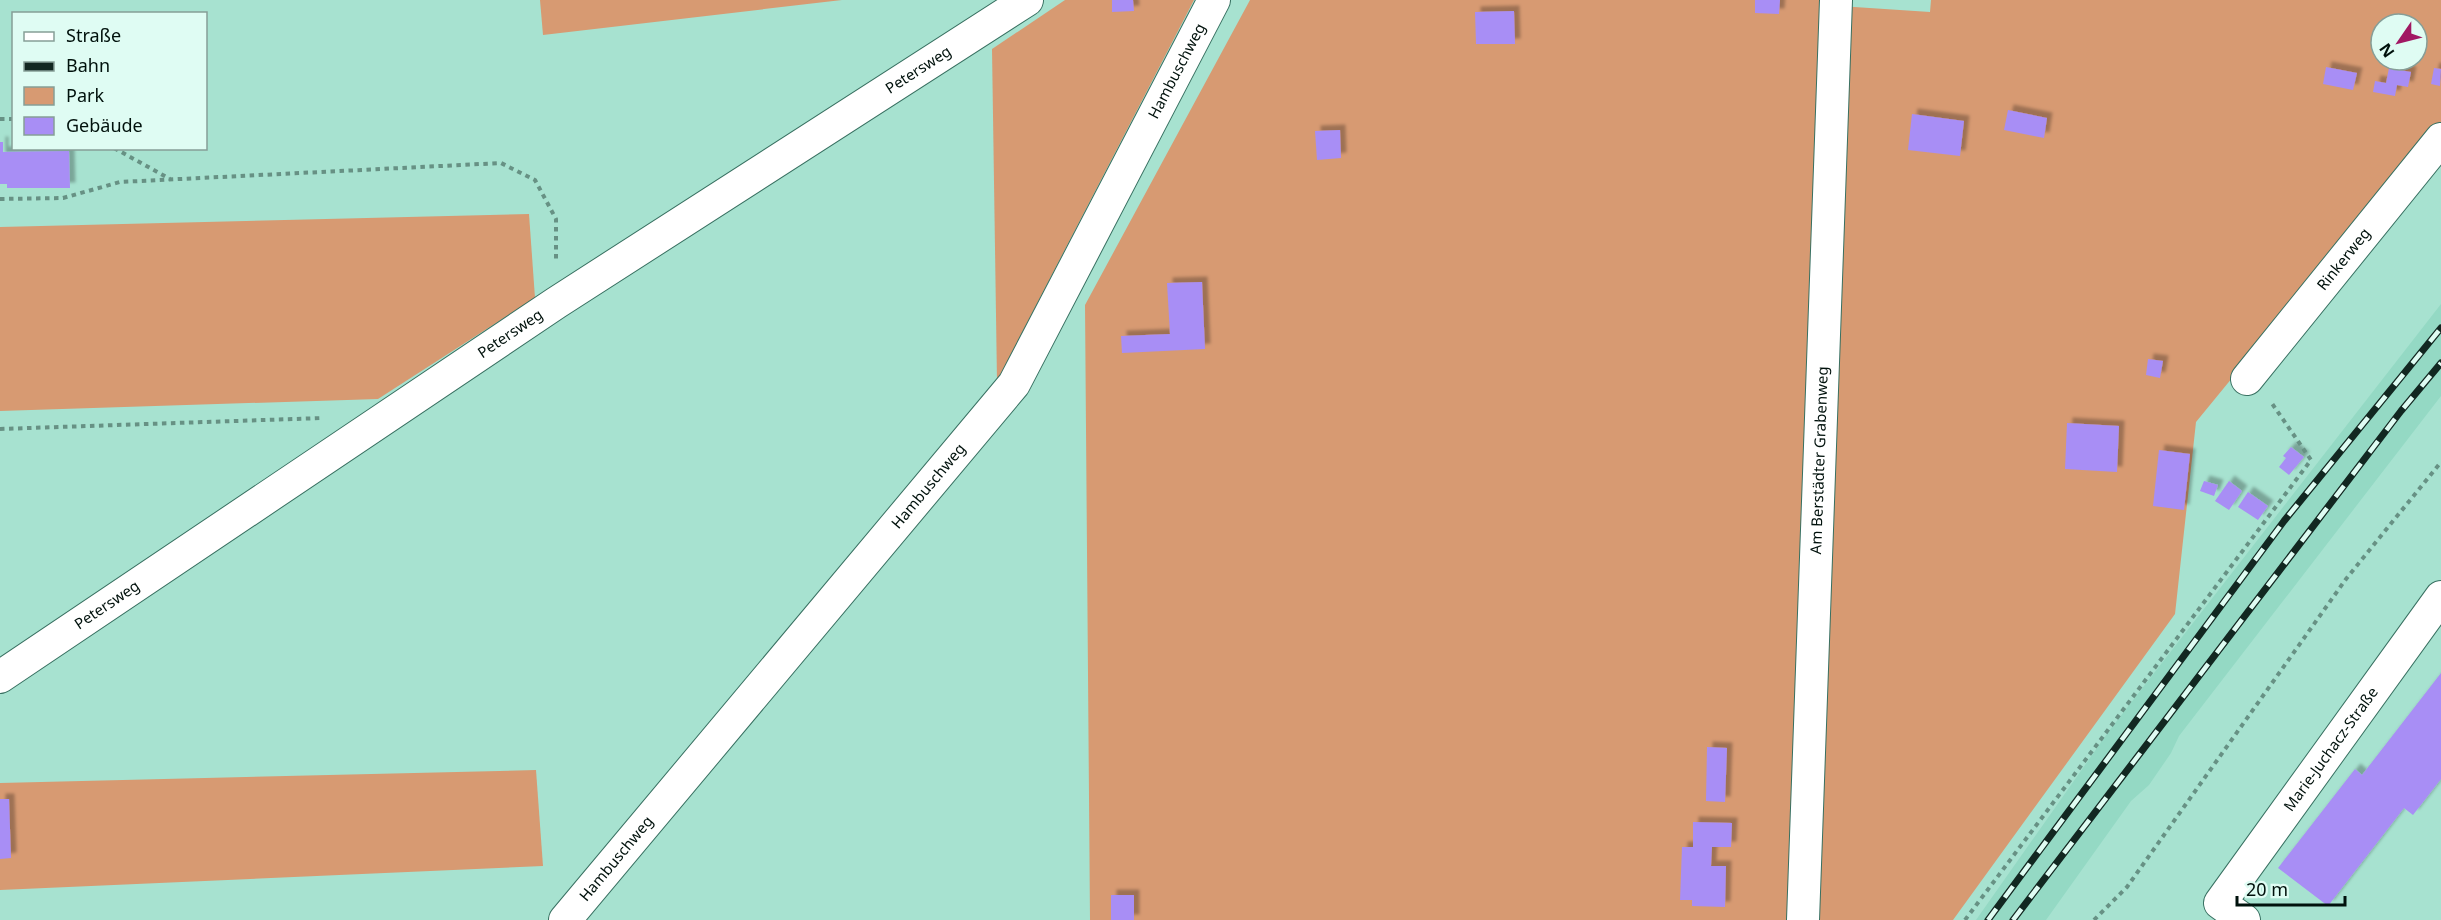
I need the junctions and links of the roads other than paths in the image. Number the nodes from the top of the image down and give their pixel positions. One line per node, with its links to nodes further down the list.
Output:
1 (1027, 0): 7 (street, Petersweg)
2 (1214, 0): 9 (street, Hambuschweg)
3 (1836, 0): 10 (street, Am Berstädter Grabenweg)
4 (2441, 139): 5 (street, Rinkerweg)
5 (2247, 379)
6 (2441, 597): 8 (street, Marie-Juchacz-Straße)
7 (0, 677)
8 (2224, 914)
9 (565, 920)
10 (1803, 920)

